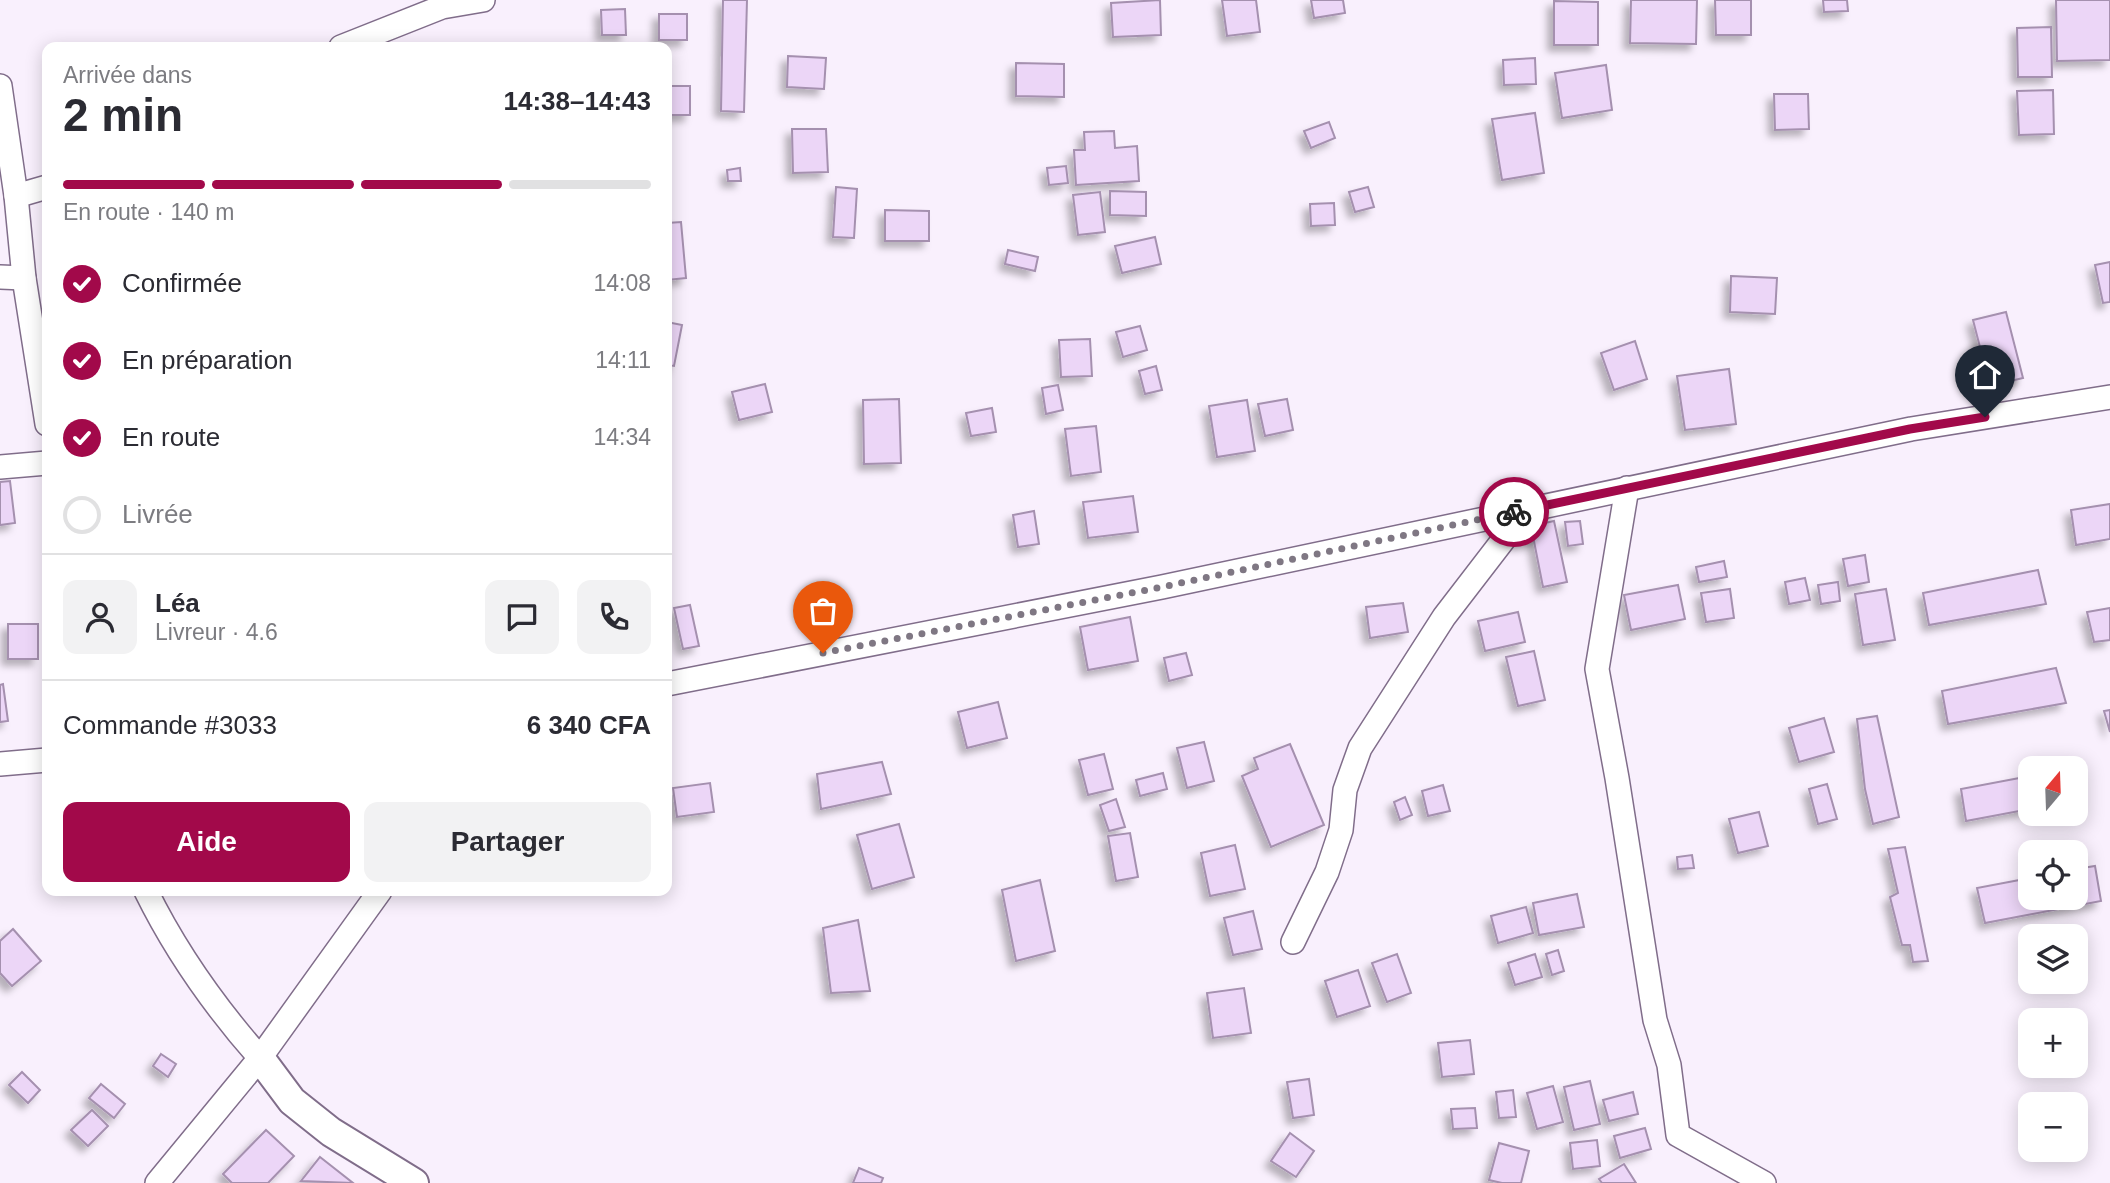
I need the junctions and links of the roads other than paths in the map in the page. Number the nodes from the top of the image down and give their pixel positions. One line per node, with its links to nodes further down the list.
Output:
1 (483, 0): 2 (street)
2 (354, 42)
3 (0, 86): 5 (street)
4 (42, 188): 5 (street)
5 (16, 196): 7 (street)
6 (0, 277): 7 (street)
7 (24, 278): 8 (street)
8 (42, 392)
9 (2110, 397): 12 (street)
10 (42, 463): 11 (street)
11 (0, 467)
12 (1628, 488): 13 (street); 23 (street)
13 (1527, 509): 14 (street); 19 (street)
14 (672, 683)
15 (42, 760): 16 (street)
16 (0, 764)
17 (149, 896): 20 (street)
18 (376, 896): 20 (street)
19 (1293, 942)
20 (260, 1058): 21 (street); 22 (street)
21 (157, 1183)
22 (414, 1183)
23 (1764, 1183)

